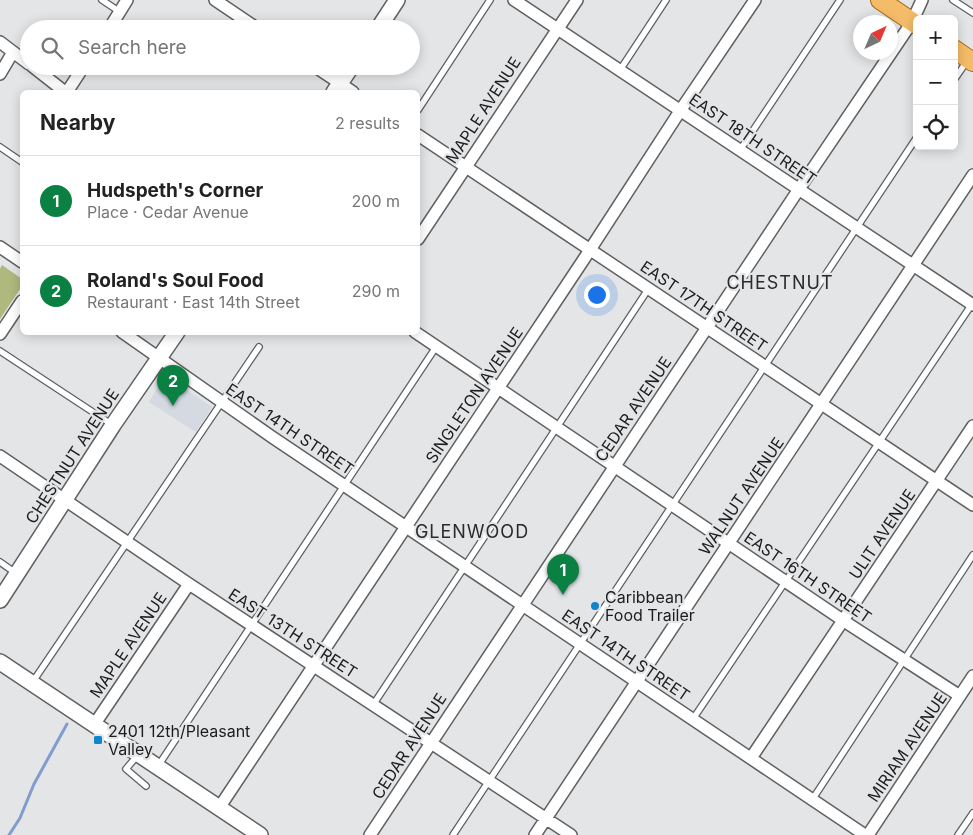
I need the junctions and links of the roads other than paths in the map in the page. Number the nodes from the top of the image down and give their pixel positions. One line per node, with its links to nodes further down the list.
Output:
1 (102, 0): 14 (lane)
2 (127, 0): 14 (street)
3 (215, 0): 18 (street)
4 (398, 0): 19 (main road)
5 (490, 0): 37 (lane)
6 (514, 0): 22 (street, EAST 18TH STREET)
7 (577, 0): 22 (street, MAPLE AVENUE)
8 (666, 0): 27 (lane)
9 (755, 0): 38 (street, SINGLETON AVENUE)
10 (840, 0): 42 (lane)
11 (880, 0): 20 (main road)
12 (922, 0): 16 (street, CEDAR AVENUE)
13 (953, 0): 15 (lane)
14 (120, 12): 17 (street)
15 (973, 13)
16 (917, 15)
17 (114, 20)
18 (245, 20)
19 (384, 20)
20 (913, 23)
21 (913, 25): 46 (street, CEDAR AVENUE)
22 (557, 28): 27 (street, EAST 18TH STREET); 44 (street, MAPLE AVENUE)
23 (0, 42): 24 (street)
24 (13, 52): 25 (street); 29 (street)
25 (20, 57)
26 (965, 57): 28 (lane)
27 (620, 70): 38 (street, EAST 18TH STREET)
28 (958, 72)
29 (0, 74)
30 (43, 75): 35 (street)
31 (78, 75): 36 (street)
32 (323, 75): 34 (street)
33 (346, 75): 34 (main road)
34 (337, 88)
35 (63, 90)
36 (67, 90)
37 (420, 107)
38 (680, 111): 42 (street, EAST 18TH STREET); 50 (street, SINGLETON AVENUE)
39 (420, 136): 44 (street, EAST 17TH STREET)
40 (913, 143): 47 (lane)
41 (0, 147): 43 (lane)
42 (740, 150): 46 (street, EAST 18TH STREET)
43 (20, 161)
44 (466, 166): 48 (street, MAPLE AVENUE); 50 (street, EAST 17TH STREET)
45 (973, 176): 52 (street, WALNUT AVENUE)
46 (799, 189): 47 (street, EAST 18TH STREET); 56 (street, CEDAR AVENUE)
47 (857, 228): 52 (street, EAST 18TH STREET); 65 (lane)
48 (420, 236)
49 (0, 247): 51 (street)
50 (590, 250): 53 (street, EAST 17TH STREET); 66 (street, SINGLETON AVENUE)
51 (20, 261)
52 (913, 265): 55 (street, EAST 18TH STREET); 68 (street, WALNUT AVENUE)
53 (649, 288): 56 (street, EAST 17TH STREET); 71 (lane)
54 (20, 304): 57 (street)
55 (973, 304): 72 (lane)
56 (707, 328): 65 (street, EAST 17TH STREET); 74 (street, CEDAR AVENUE)
57 (0, 334)
58 (126, 335): 64 (street, EAST 14TH STREET)
59 (175, 335): 64 (main road, CHESTNUT AVENUE)
60 (419, 335): 62 (street, EAST 16TH STREET)
61 (259, 347): 67 (lane)
62 (436, 347): 66 (street, EAST 16TH STREET); 76 (lane)
63 (0, 351): 69 (lane)
64 (160, 359): 67 (street, EAST 14TH STREET); 69 (main road, CHESTNUT AVENUE)
65 (766, 366): 68 (street, EAST 17TH STREET); 78 (lane)
66 (497, 388): 71 (street, EAST 16TH STREET); 80 (street, SINGLETON AVENUE)
67 (221, 403): 76 (street, EAST 14TH STREET); 81 (lane)
68 (822, 404): 72 (street, EAST 17TH STREET); 82 (street, WALNUT AVENUE)
69 (113, 425): 77 (main road, CHESTNUT AVENUE)
70 (973, 426): 75 (street, ULIT AVENUE)
71 (557, 428): 74 (street, EAST 16TH STREET); 85 (lane)
72 (879, 442): 75 (street, EAST 17TH STREET); 87 (lane)
73 (0, 456): 77 (street, EAST 13TH STREET)
74 (615, 467): 78 (street, EAST 16TH STREET); 90 (street, CEDAR AVENUE)
75 (938, 481): 79 (street, EAST 17TH STREET); 91 (street, ULIT AVENUE)
76 (344, 485): 80 (street, EAST 14TH STREET); 92 (lane)
77 (64, 499): 81 (street, EAST 13TH STREET); 86 (main road, CHESTNUT AVENUE)
78 (672, 505): 82 (street, EAST 16TH STREET); 93 (lane)
79 (973, 505)
80 (406, 527): 85 (street, EAST 14TH STREET); 96 (street, SINGLETON AVENUE)
81 (127, 542): 88 (street, EAST 13TH STREET); 100 (lane)
82 (729, 543): 87 (street, EAST 16TH STREET); 99 (street, WALNUT AVENUE)
83 (973, 555): 94 (lane)
84 (0, 562): 86 (lane)
85 (464, 566): 90 (street, EAST 14TH STREET); 102 (lane)
86 (17, 574): 89 (main road, CHESTNUT AVENUE)
87 (786, 581): 91 (street, EAST 16TH STREET); 103 (lane)
88 (189, 584): 92 (street, EAST 13TH STREET); 104 (street, MAPLE AVENUE)
89 (0, 600)
90 (522, 605): 93 (street, EAST 14TH STREET); 105 (street, CEDAR AVENUE)
91 (843, 620): 94 (street, EAST 16TH STREET); 107 (street, ULIT AVENUE)
92 (252, 625): 96 (street, EAST 13TH STREET); 108 (lane)
93 (580, 644): 99 (street, EAST 14TH STREET); 109 (lane)
94 (904, 660): 101 (street, EAST 16TH STREET); 111 (lane)
95 (0, 662): 97 (main road)
96 (313, 666): 102 (street, EAST 13TH STREET); 112 (street, SINGLETON AVENUE)
97 (7, 672): 100 (main road)
98 (973, 676): 101 (street, MIRIAM AVENUE)
99 (637, 681): 103 (street, EAST 14TH STREET); 114 (street, WALNUT AVENUE)
100 (32, 684): 104 (main road)
101 (960, 696): 120 (street, MIRIAM AVENUE)
102 (373, 705): 105 (street, EAST 13TH STREET)
103 (694, 720): 107 (street, EAST 14TH STREET)
104 (94, 725): 106 (main road)
105 (431, 742): 109 (street, EAST 13TH STREET); 116 (street, CEDAR AVENUE)
106 (138, 754): 108 (main road); 110 (lane)
107 (751, 758): 111 (street, EAST 14TH STREET)
108 (158, 767): 112 (main road)
109 (488, 780): 114 (street, EAST 13TH STREET); 117 (lane)
110 (146, 786)
111 (812, 800): 120 (street, EAST 14TH STREET)
112 (219, 808): 115 (main road)
113 (973, 813): 121 (lane)
114 (546, 818): 118 (street, WALNUT AVENUE); 119 (street, EAST 13TH STREET)
115 (260, 835)
116 (370, 835)
117 (453, 835)
118 (535, 835)
119 (571, 835)
120 (866, 835)
121 (958, 835)

